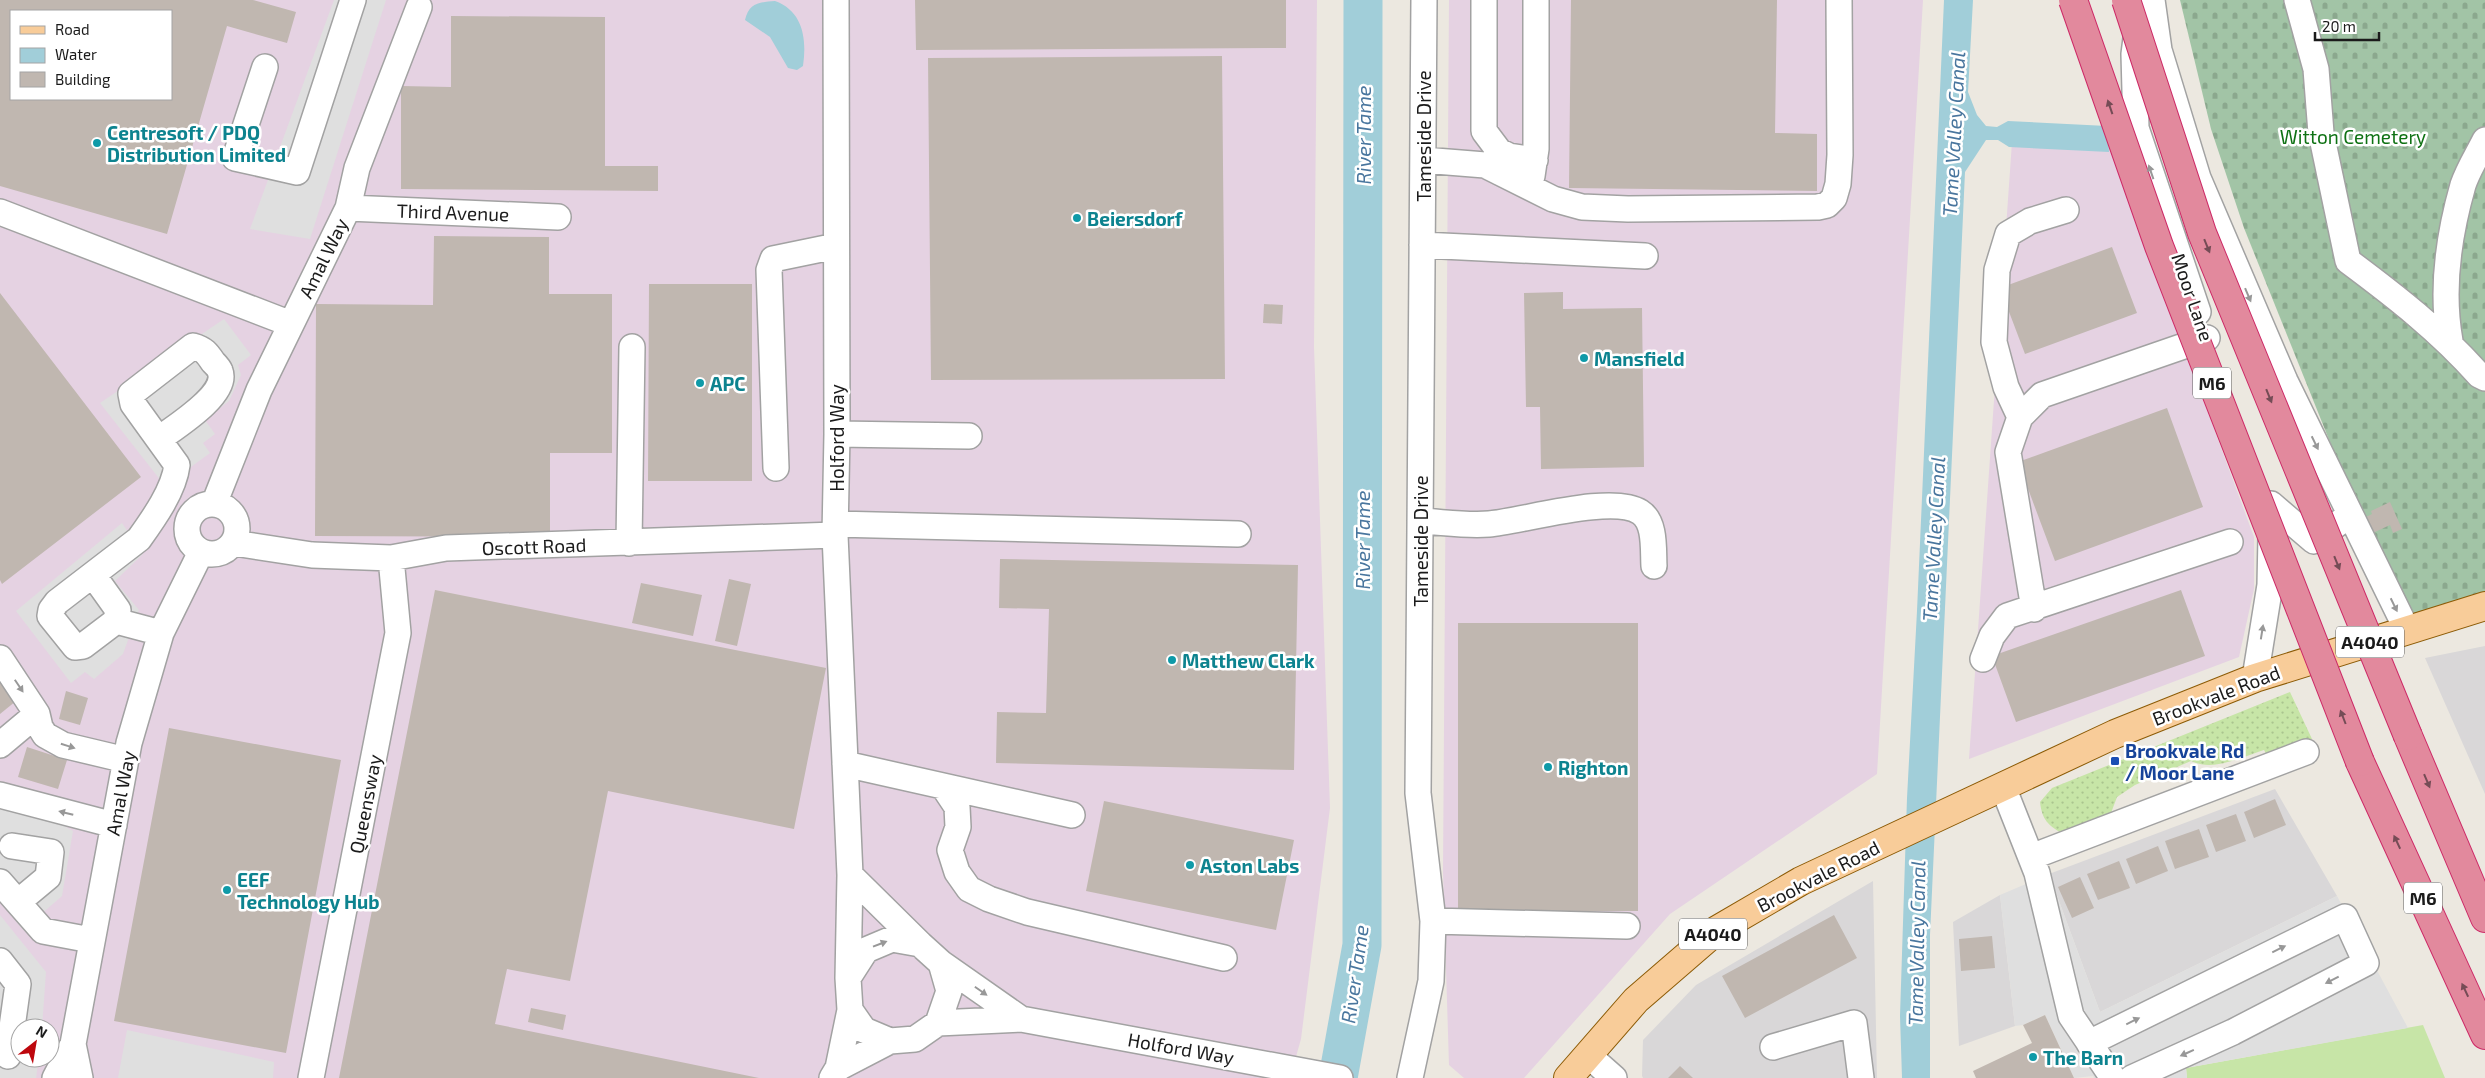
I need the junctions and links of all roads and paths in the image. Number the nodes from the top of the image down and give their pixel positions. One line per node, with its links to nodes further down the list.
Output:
1 (353, 0): 13 (street)
2 (836, 0): 25 (street, Holford Way)
3 (1424, 0): 17 (street, Tameside Drive)
4 (1484, 0): 18 (street)
5 (1536, 0): 18 (street)
6 (1839, 0): 19 (street)
7 (2073, 0): 85 (highway, M6, one-way to 7, bridge)
8 (2126, 0): 73 (highway, M6, one-way to 73, bridge)
9 (2140, 0): 15 (street, Moor Lane)
10 (2152, 0): 14 (street)
11 (2297, 0): 29 (street)
12 (419, 7): 20 (street, Amal Way)
13 (265, 67)
14 (2180, 118): 15 (street); 39 (street, one-way to 39)
15 (2136, 128): 28 (street, Moor Lane, one-way to 15)
16 (2485, 140): 29 (street)
17 (1423, 160): 19 (street); 24 (street, Tameside Drive)
18 (1535, 160): 19 (street)
19 (1531, 186)
20 (348, 208): 23 (street, Third Avenue); 27 (street, Amal Way)
21 (2066, 210): 32 (street)
22 (0, 212): 27 (street)
23 (558, 217)
24 (1422, 245): 26 (street); 40 (street, Tameside Drive)
25 (836, 246): 33 (street, Holford Way); 36 (street)
26 (1645, 256)
27 (291, 324): 37 (street, Amal Way)
28 (2207, 338): 32 (street); 38 (street, Moor Lane)
29 (2450, 342): 31 (street)
30 (632, 347): 45 (street)
31 (2485, 378)
32 (2020, 417): 51 (street)
33 (837, 434): 34 (street); 41 (street, Holford Way)
34 (969, 436)
35 (159, 439): 49 (street)
36 (776, 468)
37 (214, 504): 44 (street); 46 (street)
38 (2271, 504): 39 (street); 57 (street, Moor Lane, one-way to 38)
39 (2350, 514): 53 (street, one-way to 53)
40 (1420, 521): 48 (street); 74 (street, Tameside Drive)
41 (835, 530): 42 (street, Oscott Road); 45 (street, Oscott Road); 62 (street, Holford Way)
42 (1238, 534)
43 (2230, 542): 51 (street)
44 (234, 543): 46 (street); 47 (street, Oscott Road)
45 (638, 543): 47 (street, Oscott Road)
46 (201, 552): 54 (street, Amal Way)
47 (391, 558): 96 (street, Queensway)
48 (1654, 566)
49 (93, 574): 52 (street); 52 (street)
50 (2485, 606): 53 (main road, Brookvale Road / A4040)
51 (2034, 609): 56 (street)
52 (116, 621): 54 (street)
53 (2407, 630): 57 (main road, Brookvale Road / A4040)
54 (161, 633): 61 (street, Amal Way)
55 (0, 658): 58 (street, one-way to 58)
56 (1983, 659)
57 (2255, 678): 64 (main road, Brookvale Road / A4040)
58 (37, 714): 59 (street); 61 (street, one-way to 61)
59 (0, 745)
60 (2306, 752): 69 (street)
61 (126, 760): 67 (street, Amal Way)
62 (845, 764): 63 (street); 70 (street, Holford Way)
63 (943, 786): 66 (street); 78 (street)
64 (2003, 787): 69 (street); 91 (main road, Brookvale Road / A4040)
65 (0, 796): 67 (street, one-way to 65)
66 (1072, 815)
67 (114, 824): 76 (street, Amal Way)
68 (12, 846): 72 (street)
69 (2032, 857): 87 (street)
70 (850, 875): 77 (street); 81 (street, Holford Way)
71 (0, 882): 72 (street)
72 (18, 902): 76 (street)
73 (2485, 918)
74 (1432, 921): 75 (street); 98 (street, Tameside Drive)
75 (1627, 926)
76 (91, 940): 88 (street, Amal Way)
77 (920, 944): 80 (street); 81 (street, one-way to 77)
78 (1224, 958)
79 (0, 960): 89 (street)
80 (941, 963): 83 (street, Holford Way, one-way to 83); 84 (street)
81 (848, 978): 82 (street)
82 (850, 1010): 86 (street); 93 (street)
83 (1021, 1019): 84 (street, Holford Way); 92 (street, Holford Way)
84 (938, 1023): 86 (street)
85 (2485, 1035)
86 (890, 1041): 93 (street)
87 (2089, 1043): 102 (street); 103 (street, one-way to 103)
88 (73, 1044): 94 (street, Amal Way); 95 (street, Amal Way)
89 (0, 1046)
90 (1773, 1046): 101 (street)
91 (1588, 1055): 99 (main road, Brookvale Road / A4040); 100 (street)
92 (1223, 1067): 97 (street, Holford Way)
93 (835, 1073)
94 (55, 1078)
95 (80, 1078)
96 (311, 1078)
97 (1340, 1078)
98 (1410, 1078)
99 (1568, 1078)
100 (1614, 1078)
101 (1861, 1078)
102 (2113, 1078)
103 (2132, 1078)

